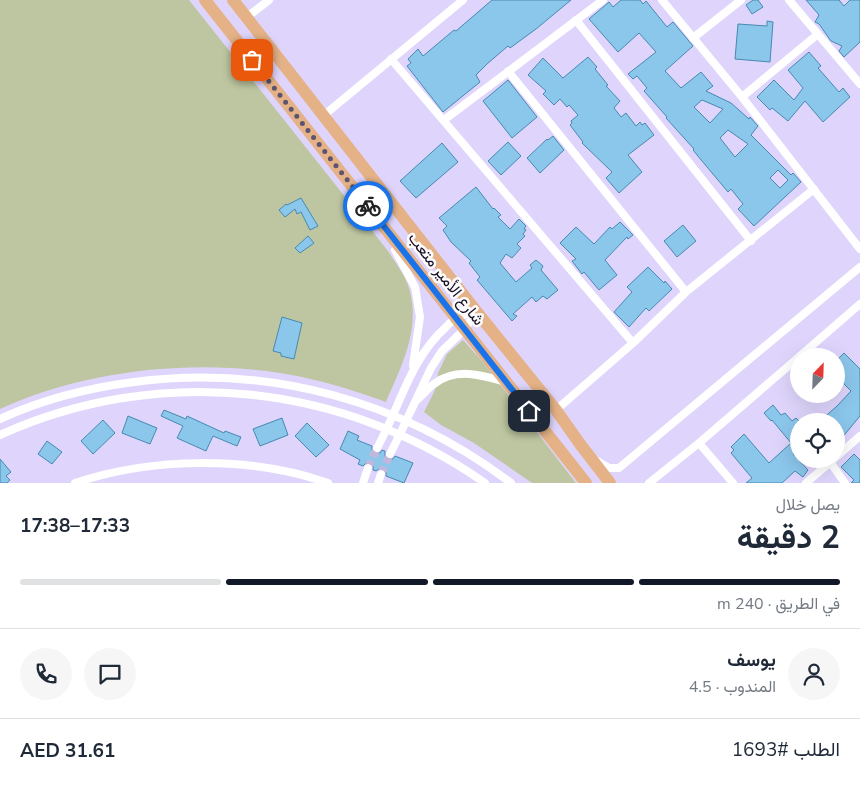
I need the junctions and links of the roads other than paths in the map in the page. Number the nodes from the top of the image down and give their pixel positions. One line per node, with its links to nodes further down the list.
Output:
1 (206, 0): 9 (main road); 20 (main road, شارع الأمير متعب)
2 (233, 0): 9 (main road, شارع الأمير متعب)
3 (269, 0): 9 (street)
4 (463, 0): 13 (street)
5 (603, 0): 10 (street)
6 (662, 0): 12 (street)
7 (741, 0): 12 (street)
8 (789, 0): 11 (street)
9 (247, 17): 17 (main road, شارع الأمير متعب)
10 (576, 20): 14 (street); 21 (street)
11 (818, 34): 15 (street); 16 (street)
12 (694, 38): 16 (street)
13 (391, 59): 17 (street); 18 (street)
14 (508, 71): 18 (street); 24 (street)
15 (860, 84)
16 (742, 97): 19 (street)
17 (323, 116): 26 (main road, شارع الأمير متعب)
18 (444, 120): 29 (street)
19 (814, 188): 21 (street); 22 (street)
20 (370, 210): 27 (main road, شارع الأمير متعب); 31 (street)
21 (751, 241): 24 (street)
22 (860, 249)
23 (860, 267): 44 (street)
24 (686, 292): 29 (street)
25 (860, 304): 30 (street)
26 (476, 311): 27 (street); 28 (street); 35 (main road, شارع الأمير متعب)
27 (456, 318): 28 (main road, شارع الأمير متعب); 31 (street)
28 (464, 329): 33 (main road, شارع الأمير متعب); 34 (street)
29 (633, 343): 35 (street)
30 (809, 348)
31 (419, 352): 36 (street)
32 (790, 365): 43 (street)
33 (506, 382): 34 (street); 58 (main road, شارع الأمير متعب)
34 (414, 403): 38 (street)
35 (556, 410): 44 (main road, شارع الأمير متعب)
36 (394, 415): 37 (street); 38 (street); 39 (street)
37 (0, 419)
38 (406, 421): 40 (street); 57 (street)
39 (388, 429): 40 (street); 41 (street); 45 (street)
40 (400, 434): 47 (street); 56 (street)
41 (0, 436)
42 (860, 436): 46 (street)
43 (699, 443): 60 (street); 61 (street)
44 (580, 444): 59 (main road, شارع الأمير متعب)
45 (377, 448)
46 (845, 449)
47 (390, 454)
48 (368, 468): 54 (street)
49 (824, 468): 62 (street)
50 (838, 468): 63 (street)
51 (381, 474): 55 (street)
52 (75, 483): 53 (street)
53 (328, 483)
54 (363, 483)
55 (378, 483)
56 (485, 483)
57 (511, 483)
58 (586, 483)
59 (610, 483)
60 (649, 483)
61 (733, 483)
62 (806, 483)
63 (845, 483)

